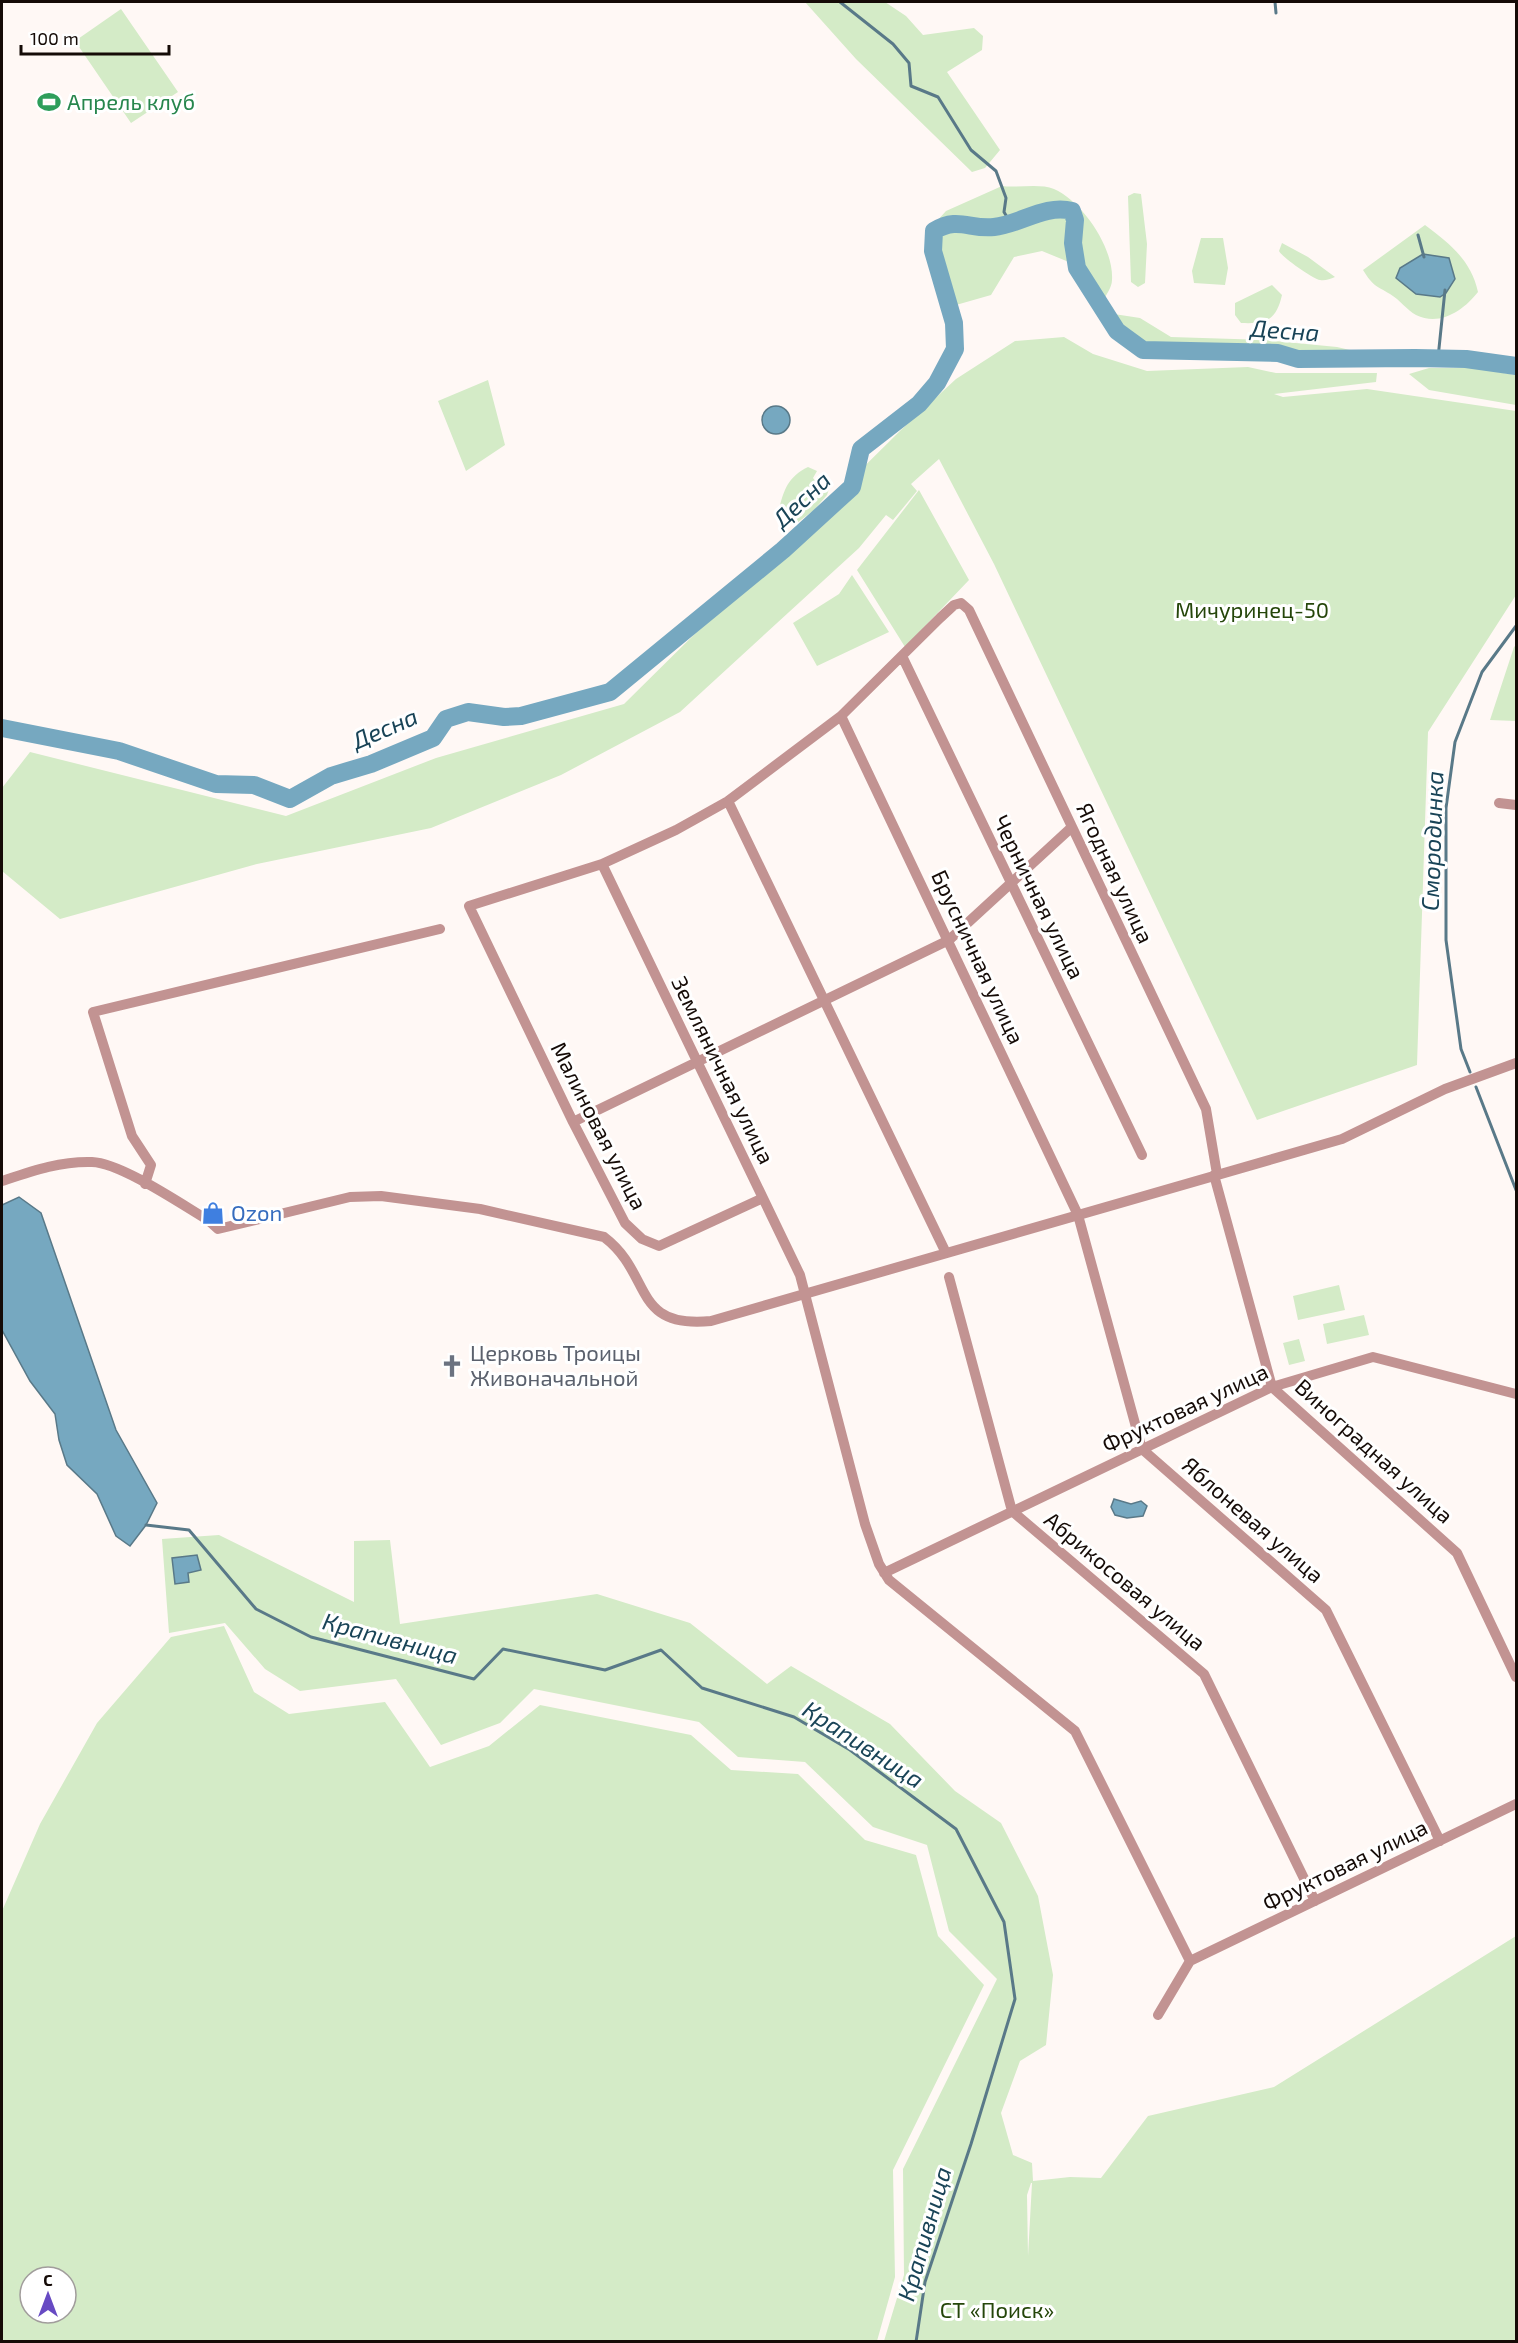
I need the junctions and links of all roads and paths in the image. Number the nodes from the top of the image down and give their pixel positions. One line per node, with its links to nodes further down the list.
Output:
1 (902, 656): 2 (street); 6 (street, Ягодная улица); 8 (street, Черничная улица)
2 (841, 716): 3 (street); 10 (street, Брусничная улица)
3 (729, 801): 7 (street); 11 (street)
4 (1499, 803): 5 (street)
5 (1516, 805)
6 (1072, 827): 8 (street); 16 (street, Ягодная улица)
7 (602, 864): 12 (street, Земляничная улица); 14 (street, Малиновая улица)
8 (1010, 884): 10 (street); 15 (street, Черничная улица)
9 (440, 929): 18 (street)
10 (949, 940): 11 (street); 20 (street, Брусничная улица)
11 (825, 1000): 12 (street); 21 (street)
12 (698, 1062): 14 (street); 19 (street, Земляничная улица)
13 (1516, 1063): 16 (street)
14 (573, 1122): 19 (street, Малиновая улица)
15 (1142, 1155)
16 (1215, 1174): 20 (street); 24 (street, Виноградная улица)
17 (2, 1181): 18 (street)
18 (145, 1184): 23 (street)
19 (764, 1198): 23 (street, Земляничная улица)
20 (1078, 1215): 21 (street); 26 (street)
21 (946, 1253): 23 (street)
22 (949, 1277): 27 (street, Абрикосовая улица)
23 (805, 1294): 28 (street)
24 (1272, 1387): 25 (street, Фруктовая улица); 26 (street, Фруктовая улица); 29 (street, Виноградная улица)
25 (1516, 1394)
26 (1142, 1449): 27 (street, Фруктовая улица); 31 (street, Яблоневая улица)
27 (1012, 1511): 28 (street, Фруктовая улица); 32 (street, Абрикосовая улица)
28 (884, 1574): 33 (street)
29 (1516, 1677)
30 (1516, 1804): 31 (street, Фруктовая улица)
31 (1440, 1841): 32 (street, Фруктовая улица)
32 (1315, 1901): 33 (street, Фруктовая улица)
33 (1190, 1961): 34 (street)
34 (1158, 2015)

